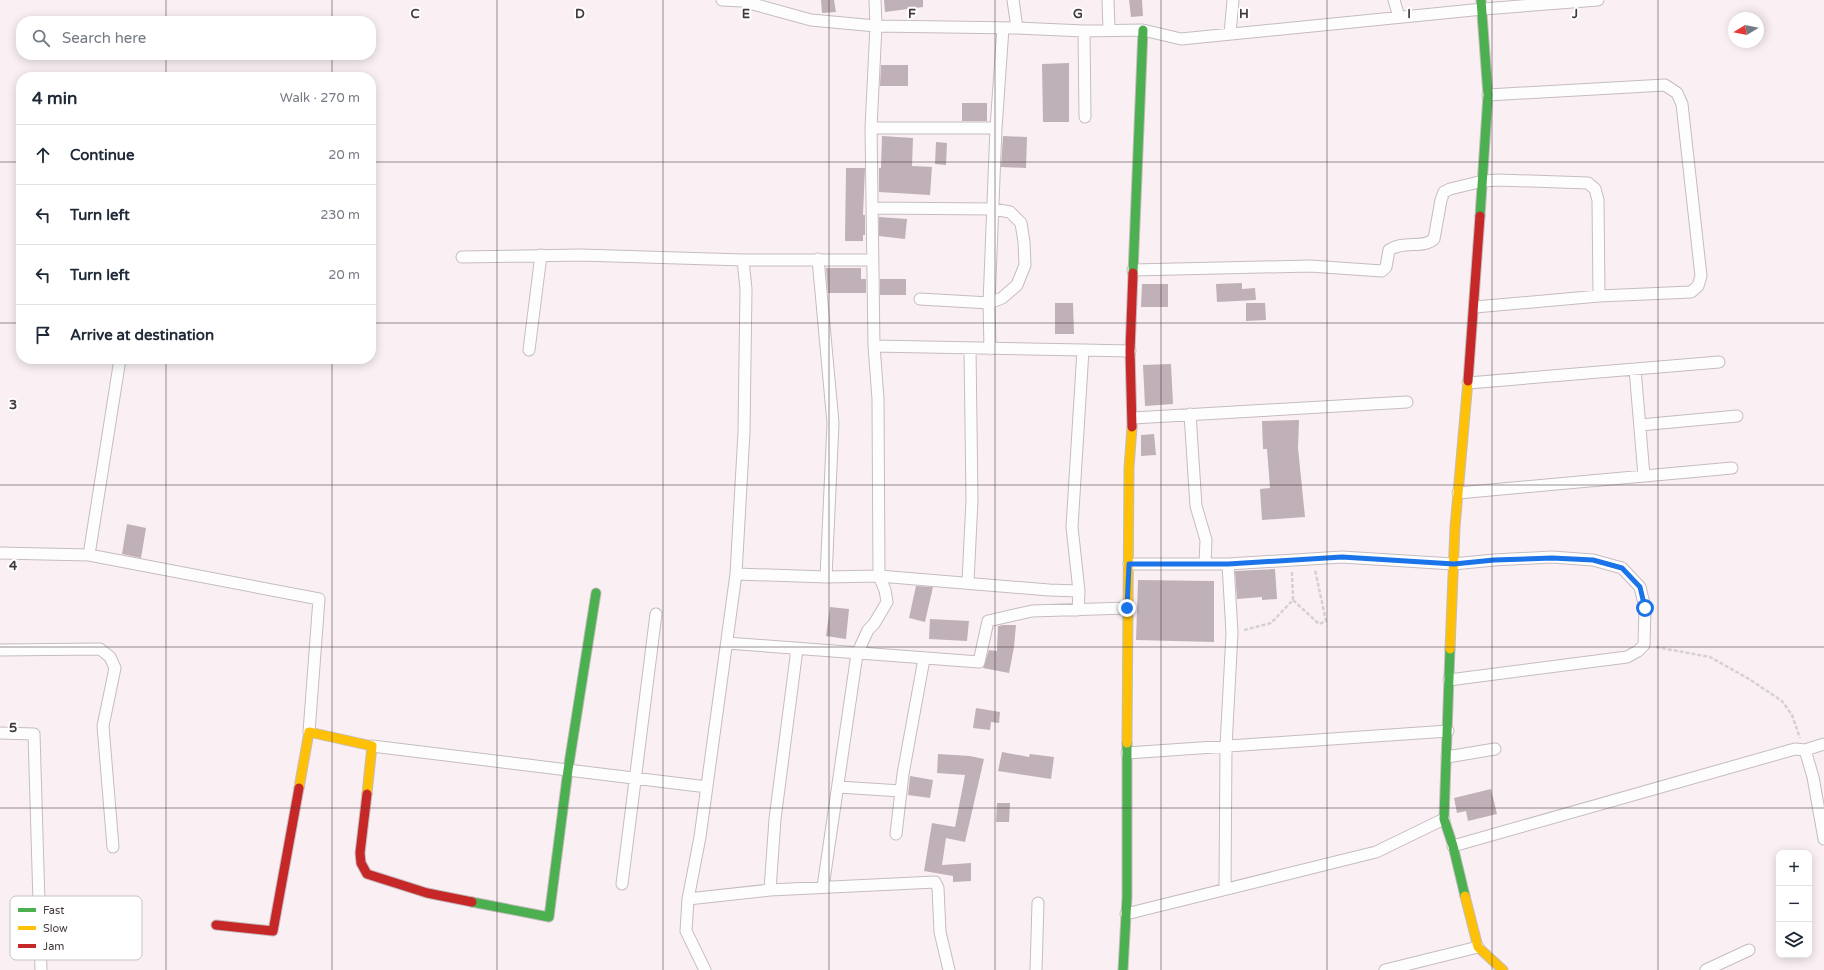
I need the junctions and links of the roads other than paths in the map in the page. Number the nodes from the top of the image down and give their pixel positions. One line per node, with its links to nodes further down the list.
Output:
1 (722, 0): 8 (street)
2 (875, 0): 12 (street)
3 (1013, 0): 14 (street)
4 (1108, 0): 15 (street)
5 (1233, 0): 18 (street)
6 (1394, 0): 11 (street)
7 (1598, 0): 9 (street)
8 (742, 1): 12 (street)
9 (1575, 1): 10 (street)
10 (1482, 4): 11 (street); 19 (street)
11 (1399, 17): 18 (street)
12 (876, 26): 13 (street); 21 (street)
13 (1003, 28): 14 (street); 22 (street)
14 (1017, 28): 17 (street)
15 (1109, 30): 16 (street); 17 (street)
16 (1143, 30): 18 (street); 31 (street)
17 (1084, 31): 20 (street)
18 (1230, 34)
19 (1488, 95): 23 (street); 32 (street)
20 (1085, 117)
21 (871, 128): 22 (street); 24 (street)
22 (996, 128): 25 (street)
23 (1482, 181): 31 (street); 32 (street); 35 (street)
24 (873, 208): 25 (street); 30 (street)
25 (993, 209): 34 (street); 34 (street)
26 (542, 255): 27 (street); 29 (street); 39 (street)
27 (462, 257)
28 (818, 259): 29 (street); 30 (street); 62 (street)
29 (743, 260): 60 (street)
30 (873, 260): 36 (street)
31 (1133, 270): 41 (street)
32 (1599, 296): 35 (street)
33 (920, 298): 34 (street)
34 (989, 303): 38 (street)
35 (1475, 307): 45 (street)
36 (874, 346): 37 (street); 61 (street)
37 (970, 348): 38 (street); 63 (street)
38 (990, 348): 40 (street)
39 (529, 350)
40 (1083, 350): 41 (street); 64 (street)
41 (1130, 351): 49 (street)
42 (1719, 362): 44 (street)
43 (119, 364): 55 (street)
44 (1635, 369): 45 (street); 50 (street)
45 (1468, 383): 53 (street)
46 (1407, 402): 47 (street)
47 (1190, 414): 49 (street); 57 (street)
48 (1737, 416): 50 (street)
49 (1132, 418): 56 (street)
50 (1640, 425): 52 (street)
51 (1732, 468): 52 (street)
52 (1644, 476): 53 (street)
53 (1458, 493): 59 (street)
54 (0, 553): 55 (street)
55 (89, 555): 76 (street)
56 (1129, 564): 57 (street); 66 (street)
57 (1205, 564): 58 (street)
58 (1228, 564): 59 (street); 80 (street)
59 (1454, 564): 74 (street); 74 (street)
60 (736, 574): 62 (street); 69 (street)
61 (879, 576): 62 (street); 63 (street); 72 (street)
62 (826, 577)
63 (968, 582): 64 (street)
64 (1079, 591): 67 (street)
65 (596, 593): 85 (street)
66 (1127, 608): 67 (street); 83 (street)
67 (1078, 610): 73 (street)
68 (656, 614): 86 (street)
69 (727, 643): 70 (street); 87 (street)
70 (796, 649): 72 (street); 98 (street)
71 (0, 650): 94 (street)
72 (857, 654): 73 (street); 88 (street)
73 (924, 659): 89 (street)
74 (1449, 680): 75 (street)
75 (1448, 731): 80 (street); 84 (street)
76 (309, 732): 79 (street); 103 (street)
77 (0, 734): 99 (street)
78 (1824, 744): 82 (street)
79 (372, 746): 85 (street); 85 (street)
80 (1226, 746): 83 (street); 97 (street)
81 (1495, 749): 84 (street)
82 (1805, 750): 92 (street); 93 (street)
83 (1127, 753): 102 (street)
84 (1447, 757): 90 (street)
85 (568, 770): 86 (street)
86 (635, 778): 87 (street); 95 (street)
87 (707, 787): 100 (street)
88 (839, 787): 89 (street); 96 (street)
89 (901, 791): 91 (street)
90 (1444, 819): 93 (street); 97 (street)
91 (896, 834)
92 (1824, 836)
93 (1453, 846): 104 (street)
94 (113, 847)
95 (622, 884)
96 (824, 887): 98 (street); 109 (street)
97 (1225, 889): 102 (street)
98 (770, 890): 100 (street)
99 (39, 896)
100 (688, 899): 108 (street)
101 (1038, 903): 110 (street)
102 (1126, 914): 111 (street)
103 (216, 925)
104 (1478, 947): 112 (street); 113 (street)
105 (1749, 950): 114 (street)
106 (41, 960): 107 (street)
107 (41, 970)
108 (704, 970)
109 (948, 970)
110 (1036, 970)
111 (1123, 970)
112 (1385, 970)
113 (1503, 970)
114 (1706, 970)

